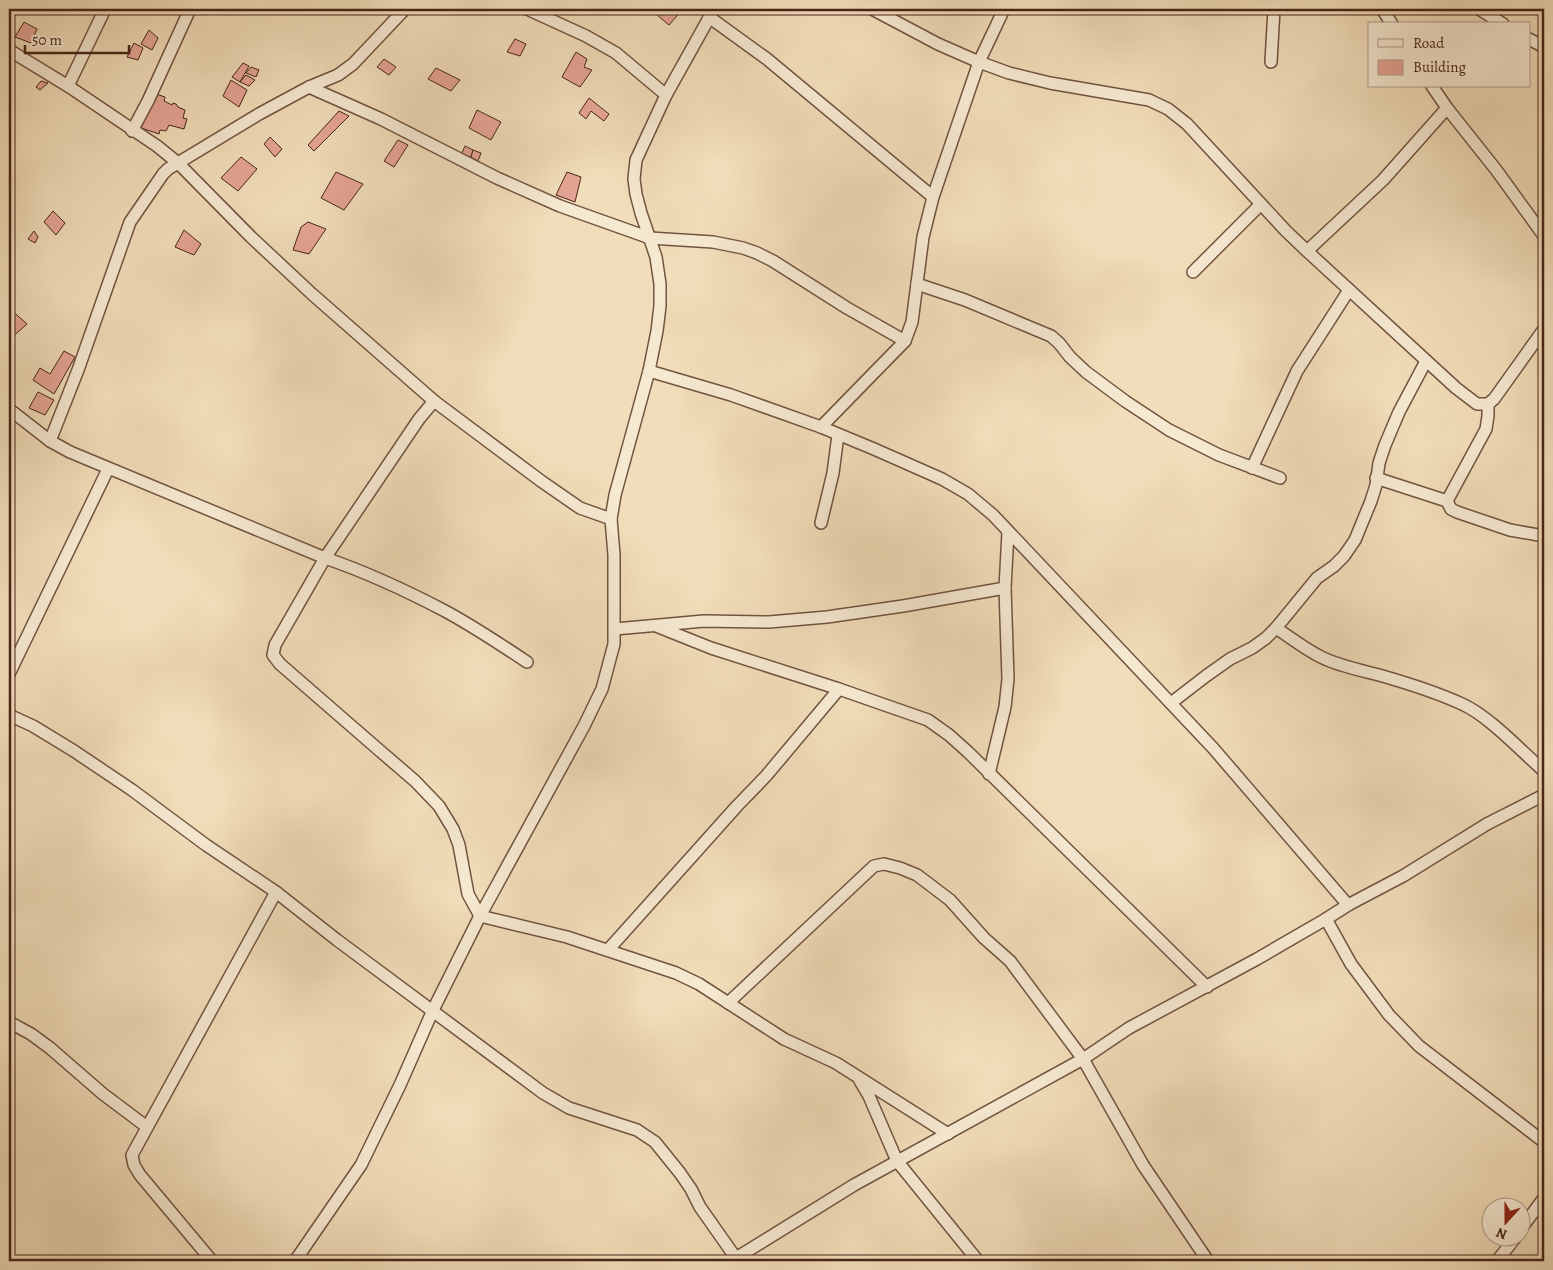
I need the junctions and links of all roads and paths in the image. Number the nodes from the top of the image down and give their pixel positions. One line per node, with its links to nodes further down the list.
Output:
1 (105, 9): 18 (street)
2 (190, 9): 23 (street)
3 (405, 9): 19 (street)
4 (527, 9): 21 (street)
5 (872, 9): 16 (street)
6 (1004, 9): 16 (street)
7 (1274, 9): 17 (street)
8 (1382, 9): 11 (street)
9 (1478, 9): 12 (street)
10 (711, 13): 21 (street); 25 (street)
11 (1391, 22)
12 (1500, 22)
13 (1530, 39): 14 (street)
14 (1544, 47)
15 (9, 50): 18 (street)
16 (979, 62): 25 (street); 26 (street)
17 (1271, 62)
18 (68, 86): 23 (street)
19 (309, 87): 24 (street); 28 (street)
20 (1433, 88): 22 (street)
21 (666, 95): 28 (street)
22 (1447, 108): 27 (street); 29 (street)
23 (132, 131): 24 (street)
24 (178, 163): 37 (street); 42 (street)
25 (933, 197): 31 (street)
26 (1262, 204): 29 (street); 30 (street)
27 (1544, 236)
28 (650, 238): 34 (street); 36 (street)
29 (1308, 251): 32 (street)
30 (1193, 272)
31 (917, 284): 34 (street); 44 (street)
32 (1349, 290): 35 (street); 44 (street)
33 (1544, 329): 38 (street)
34 (905, 341): 40 (street)
35 (1426, 361): 38 (street); 46 (street)
36 (649, 370): 40 (street); 48 (street)
37 (434, 401): 48 (street); 52 (street)
38 (1488, 404): 47 (street)
39 (9, 409): 42 (street)
40 (821, 427): 41 (street)
41 (838, 434): 49 (street); 50 (street)
42 (50, 441): 43 (street)
43 (108, 468): 52 (street); 58 (street)
44 (1252, 468): 45 (street)
45 (1280, 478)
46 (1376, 478): 47 (street); 55 (street)
47 (1447, 501): 51 (street)
48 (611, 519): 56 (street)
49 (822, 523)
50 (1008, 532): 53 (street); 60 (street)
51 (1544, 536)
52 (325, 558): 57 (street); 67 (street)
53 (1005, 588): 54 (street); 63 (street)
54 (656, 626): 56 (street); 59 (street)
55 (1276, 628): 60 (street); 62 (street)
56 (615, 630): 67 (street)
57 (527, 662)
58 (9, 674)
59 (839, 689): 63 (street); 69 (street)
60 (1171, 703): 66 (street)
61 (9, 715): 65 (street)
62 (1544, 771)
63 (989, 774): 70 (street)
64 (1544, 795): 66 (street)
65 (276, 892): 72 (street); 76 (street)
66 (1348, 905): 68 (street)
67 (480, 916): 69 (street); 72 (street)
68 (1326, 919): 70 (street); 78 (street)
69 (608, 950): 71 (street)
70 (1207, 987): 74 (street)
71 (728, 1003): 74 (street); 75 (street)
72 (433, 1010): 83 (street); 85 (street)
73 (9, 1022): 76 (street)
74 (1083, 1059): 77 (street); 87 (street)
75 (858, 1077): 77 (street); 79 (street)
76 (147, 1127): 84 (street)
77 (948, 1134): 79 (street)
78 (1544, 1142)
79 (897, 1161): 83 (street); 86 (street)
80 (1544, 1198): 81 (street)
81 (1530, 1217)
82 (1507, 1248): 88 (street)
83 (734, 1260)
84 (212, 1261)
85 (295, 1261)
86 (978, 1261)
87 (1208, 1261)
88 (1497, 1261)

